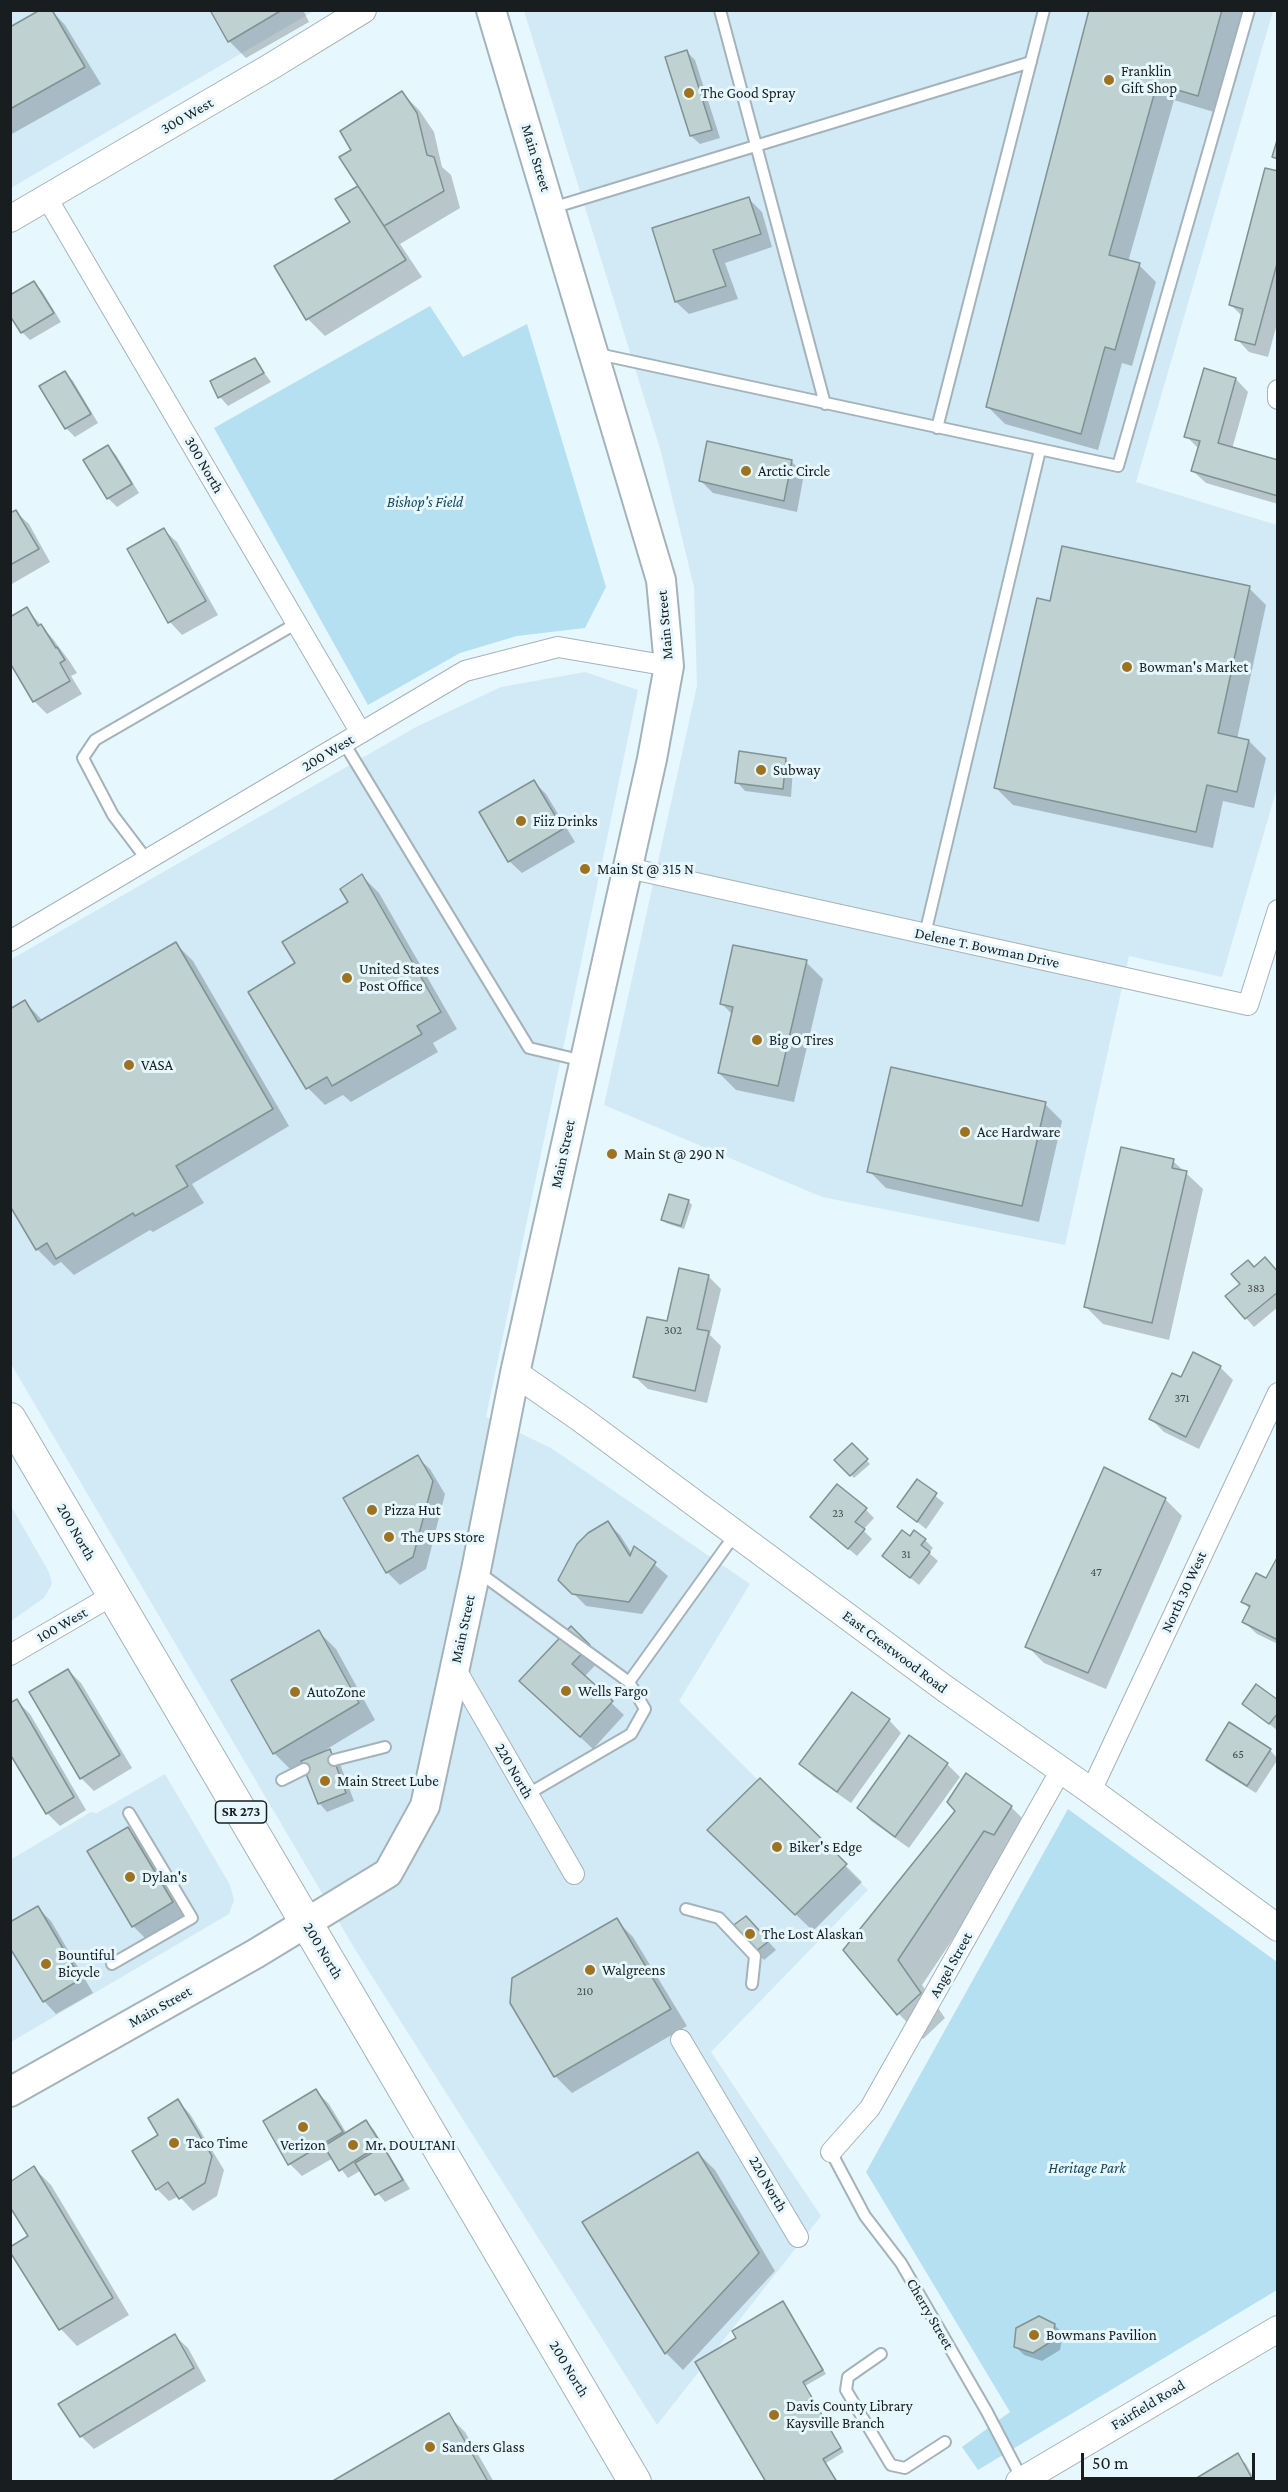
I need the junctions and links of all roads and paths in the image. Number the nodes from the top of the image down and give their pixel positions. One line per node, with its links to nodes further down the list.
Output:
1 (363, 10): 8 (street, 300 West)
2 (491, 10): 9 (main road, Main Street)
3 (720, 10): 7 (lane)
4 (1044, 10): 6 (lane)
5 (1250, 10): 16 (lane)
6 (1031, 62): 7 (lane); 15 (lane)
7 (757, 145): 9 (lane); 14 (lane)
8 (47, 198): 10 (street, 300 West); 17 (street, 300 North)
9 (551, 208): 11 (main road, Main Street)
10 (10, 219)
11 (594, 354): 14 (lane); 18 (main road, Main Street)
12 (1278, 390): 13 (street)
13 (1278, 399)
14 (825, 404): 15 (lane)
15 (937, 428): 16 (lane)
16 (1040, 450): 24 (lane)
17 (297, 623): 19 (street, 300 North); 21 (lane)
18 (669, 666): 19 (street, 200 West); 22 (main road, Main Street)
19 (361, 733): 20 (street, 200 West)
20 (344, 743): 21 (street, 200 West); 26 (lane)
21 (147, 860): 25 (street, 200 West)
22 (628, 868): 24 (street, Delene T. Bowman Drive); 26 (main road, Main Street)
23 (1278, 910): 24 (street, Delene T. Bowman Drive)
24 (925, 934)
25 (10, 941)
26 (584, 1061): 27 (main road, Main Street)
27 (515, 1374): 30 (street, East Crestwood Road); 31 (main road, Main Street)
28 (1278, 1393): 41 (street, North 30 West)
29 (10, 1419): 32 (main road, 200 North / SR 273)
30 (736, 1533): 35 (lane); 39 (street, East Crestwood Road)
31 (476, 1570): 34 (main road, Main Street); 35 (lane)
32 (113, 1594): 33 (street, 100 West); 46 (main road, 200 North / SR 273)
33 (10, 1654)
34 (455, 1668): 42 (street, 220 North); 46 (main road, Main Street)
35 (629, 1682): 42 (lane)
36 (385, 1747): 37 (lane)
37 (334, 1760)
38 (304, 1769): 40 (lane)
39 (1061, 1770): 41 (street, East Crestwood Road); 52 (street, Angel Street)
40 (282, 1780)
41 (1091, 1791): 47 (street, East Crestwood Road)
42 (528, 1794): 44 (street, 220 North)
43 (129, 1813): 48 (lane)
44 (574, 1874)
45 (686, 1909): 49 (lane)
46 (306, 1923): 51 (main road, Main Street); 58 (main road, 200 North)
47 (1278, 1928)
48 (112, 1964)
49 (752, 1984)
50 (681, 2040): 53 (street, 220 North)
51 (10, 2092)
52 (831, 2152): 57 (lane, Cherry Street)
53 (798, 2237)
54 (1278, 2329): 57 (street, Fairfield Road)
55 (881, 2354): 56 (lane)
56 (945, 2442)
57 (1020, 2480)
58 (635, 2481)

